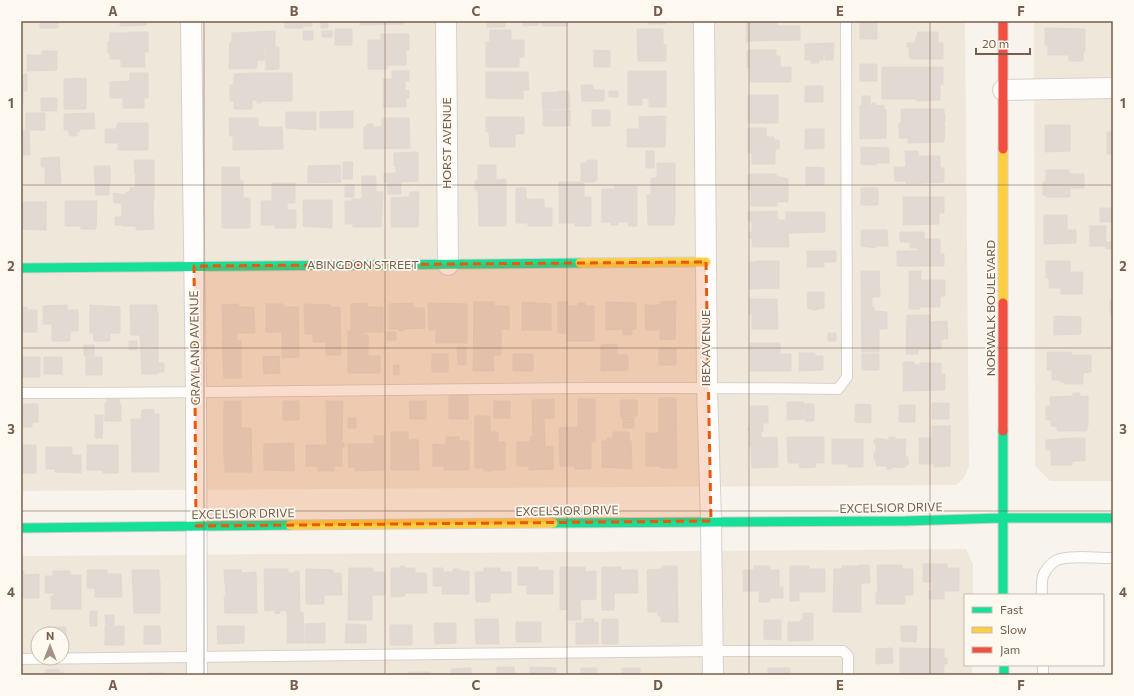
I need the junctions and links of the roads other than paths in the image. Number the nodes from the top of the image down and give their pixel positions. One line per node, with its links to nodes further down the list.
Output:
1 (191, 21): 10 (street, GRAYLAND AVENUE)
2 (446, 21): 9 (street, HORST AVENUE)
3 (704, 21): 8 (street, IBEX AVENUE)
4 (846, 21): 12 (lane)
5 (1003, 21): 7 (street, NORWALK BOULEVARD)
6 (1113, 88): 7 (street)
7 (1003, 90): 15 (street, NORWALK BOULEVARD)
8 (706, 262): 9 (street, ABINGDON STREET); 12 (street, IBEX AVENUE)
9 (448, 265): 10 (street, ABINGDON STREET)
10 (194, 266): 11 (street, ABINGDON STREET); 14 (street, GRAYLAND AVENUE)
11 (21, 268)
12 (707, 387): 14 (lane); 17 (street, IBEX AVENUE)
13 (21, 393): 14 (lane)
14 (196, 393): 18 (street, GRAYLAND AVENUE)
15 (1003, 518): 16 (street, EXCELSIOR DRIVE); 17 (street, EXCELSIOR DRIVE); 21 (street, NORWALK BOULEVARD)
16 (1113, 518)
17 (711, 521): 18 (street, EXCELSIOR DRIVE); 23 (street, IBEX AVENUE)
18 (196, 526): 19 (street, EXCELSIOR DRIVE); 25 (street, GRAYLAND AVENUE)
19 (21, 528)
20 (1113, 558): 22 (lane)
21 (1003, 594)
22 (1042, 594)
23 (713, 651): 25 (lane); 26 (street, IBEX AVENUE); 27 (lane)
24 (21, 659): 25 (lane)
25 (197, 666)
26 (713, 675)
27 (848, 675)

